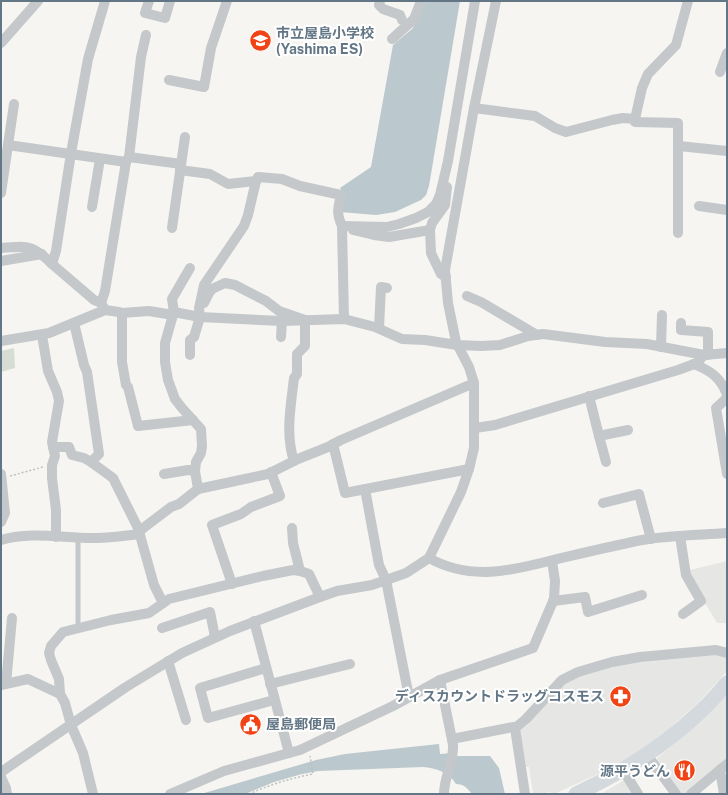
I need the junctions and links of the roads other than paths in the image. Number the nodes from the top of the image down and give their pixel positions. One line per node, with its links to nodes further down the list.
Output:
1 (38, 1): 14 (street)
2 (105, 1): 25 (street)
3 (149, 1): 4 (street)
4 (170, 1)
5 (226, 1): 17 (street)
6 (380, 1): 11 (street)
7 (421, 1): 13 (street)
8 (475, 1): 28 (street)
9 (496, 1): 19 (street)
10 (688, 1): 20 (street)
11 (402, 20)
12 (146, 35): 27 (street)
13 (392, 39)
14 (1, 43)
15 (727, 53): 16 (street)
16 (720, 72)
17 (169, 80)
18 (14, 104): 22 (street)
19 (474, 108): 20 (street); 44 (street)
20 (634, 119): 23 (street)
21 (185, 137): 29 (street)
22 (8, 145): 25 (street); 31 (street)
23 (679, 146): 24 (street); 38 (street)
24 (727, 151)
25 (71, 153): 26 (street); 42 (street)
26 (100, 159): 27 (street); 33 (street)
27 (127, 159): 29 (street); 47 (street)
28 (448, 161): 35 (street); 37 (street)
29 (181, 167): 30 (street); 36 (street)
30 (256, 181): 35 (street); 51 (street)
31 (1, 193)
32 (699, 206): 34 (street)
33 (92, 207)
34 (727, 210)
35 (342, 226): 37 (street); 52 (street)
36 (172, 228)
37 (430, 230): 44 (street)
38 (678, 233)
39 (1, 248): 40 (street)
40 (42, 254): 41 (street); 42 (street)
41 (1, 261)
42 (52, 264): 47 (street)
43 (190, 268): 49 (street)
44 (446, 277): 62 (street)
45 (387, 288): 57 (street)
46 (467, 296): 59 (street)
47 (103, 306): 48 (street); 55 (street)
48 (122, 313): 49 (street); 71 (street)
49 (173, 313): 51 (street); 71 (street)
50 (662, 315): 63 (street)
51 (200, 316): 53 (street); 54 (street); 65 (street)
52 (344, 319): 53 (street); 57 (street)
53 (305, 320): 54 (street); 77 (street)
54 (282, 321): 60 (street)
55 (74, 323): 58 (street); 78 (street)
56 (681, 323): 66 (street)
57 (379, 328): 62 (street)
58 (42, 335): 61 (street); 76 (street)
59 (537, 335): 62 (street); 63 (street)
60 (281, 337)
61 (1, 341)
62 (457, 345): 68 (street)
63 (661, 347): 66 (street)
64 (727, 353): 66 (street)
65 (190, 355)
66 (706, 355): 67 (street)
67 (694, 364): 69 (street); 70 (street)
68 (474, 383): 72 (street); 75 (street)
69 (726, 390): 84 (street)
70 (589, 396): 72 (street); 74 (street)
71 (193, 420): 81 (street)
72 (475, 428): 80 (street)
73 (628, 430): 74 (street)
74 (599, 436): 79 (street)
75 (333, 444): 77 (street); 87 (street)
76 (53, 447): 78 (street); 93 (street)
77 (294, 461): 82 (street)
78 (91, 462): 92 (street)
79 (606, 462)
80 (469, 469): 87 (street); 98 (street)
81 (195, 470): 83 (street); 86 (street)
82 (271, 472): 86 (street); 102 (street)
83 (164, 474)
84 (727, 474)
85 (2, 476): 89 (street)
86 (198, 489): 92 (street)
87 (365, 489): 101 (street)
88 (604, 503): 96 (street)
89 (1, 522)
90 (292, 528): 100 (street)
91 (727, 533): 94 (street)
92 (139, 534): 95 (street); 106 (street)
93 (56, 536): 95 (street); 97 (street)
94 (680, 536): 96 (street); 107 (street)
95 (78, 538): 110 (lane)
96 (651, 539): 99 (street)
97 (1, 540)
98 (429, 558): 99 (street); 101 (street)
99 (552, 561): 105 (street)
100 (300, 571): 102 (street); 104 (street)
101 (386, 580): 104 (street); 122 (street)
102 (232, 584): 106 (street)
103 (642, 596): 105 (street)
104 (320, 597): 109 (street)
105 (553, 601): 117 (street)
106 (163, 603): 110 (street)
107 (683, 614)
108 (12, 618): 120 (street)
109 (254, 621): 112 (street); 116 (street)
110 (78, 628): 121 (street)
111 (162, 628): 112 (street)
112 (215, 637): 114 (street)
113 (727, 652): 126 (street)
114 (168, 661): 124 (street); 125 (street)
115 (350, 664): 119 (street)
116 (266, 668): 119 (street); 123 (street)
117 (440, 680): 122 (street); 127 (street)
118 (727, 683): 129 (main road)
119 (270, 684): 123 (street)
120 (3, 685): 121 (street)
121 (60, 694): 125 (street)
122 (409, 697): 128 (street)
123 (274, 700): 128 (street)
124 (186, 720)
125 (71, 725): 132 (street); 135 (street)
126 (515, 728): 127 (street); 138 (street)
127 (452, 739): 137 (street)
128 (289, 753): 136 (street)
129 (647, 755): 131 (main road); 141 (street)
130 (724, 767): 142 (street); 143 (street)
131 (623, 770): 139 (main road); 140 (street)
132 (1, 772)
133 (1, 777): 134 (street)
134 (7, 794)
135 (93, 794)
136 (170, 794)
137 (444, 794)
138 (526, 794)
139 (576, 794)
140 (638, 794)
141 (676, 794)
142 (691, 794)
143 (724, 794)

